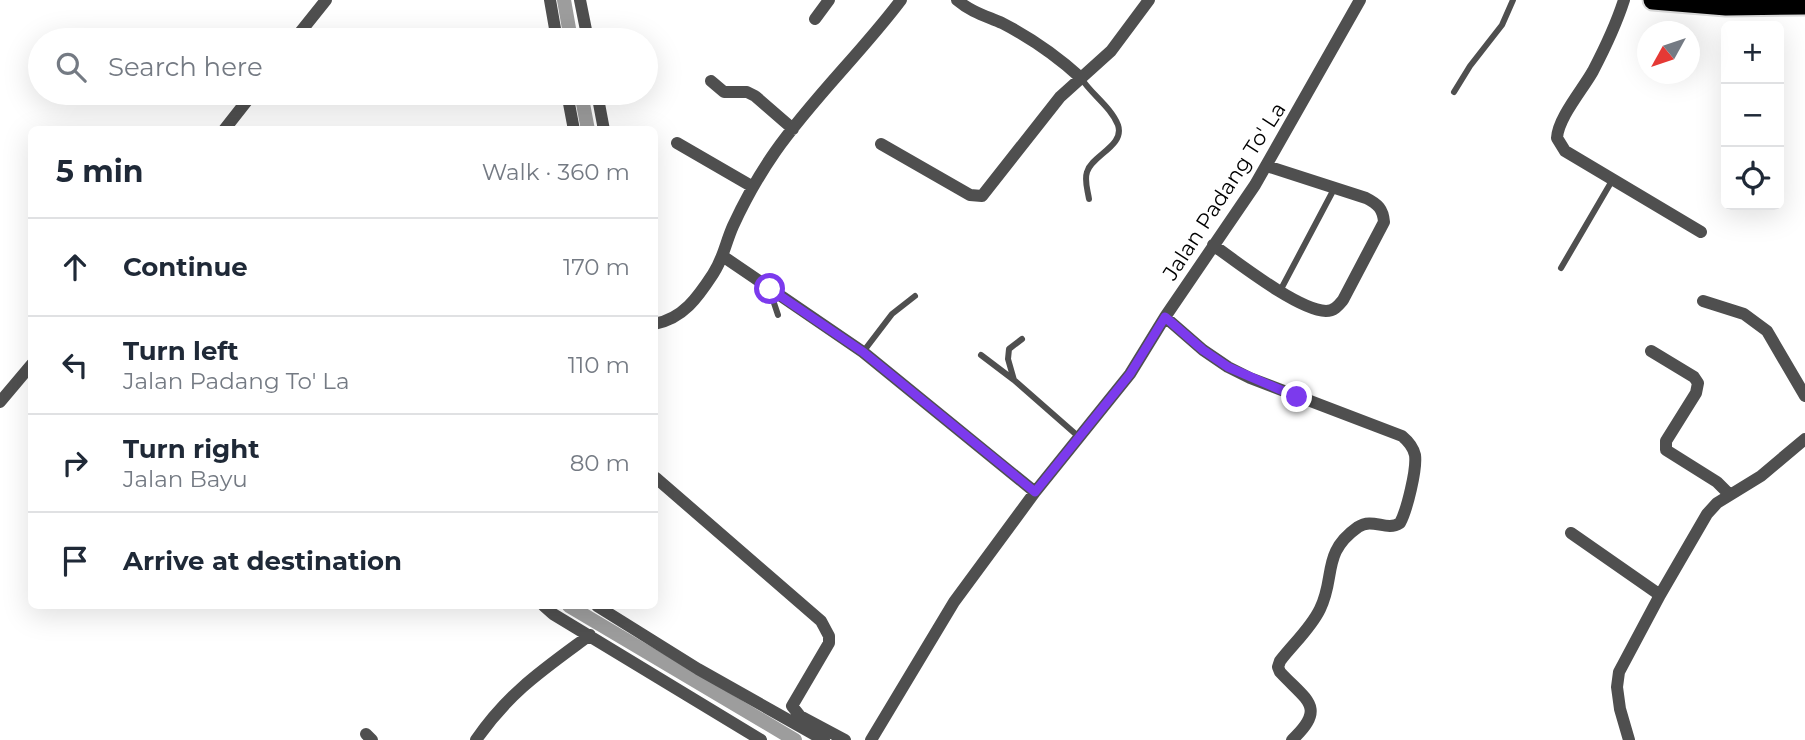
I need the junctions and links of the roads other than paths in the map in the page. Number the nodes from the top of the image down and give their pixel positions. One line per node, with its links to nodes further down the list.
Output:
1 (326, 0): 14 (street)
2 (550, 0): 15 (street)
3 (580, 0): 16 (street)
4 (830, 0): 13 (street)
5 (901, 0): 26 (street)
6 (957, 0): 17 (street)
7 (1149, 0): 17 (street)
8 (1360, 0): 29 (street, Jalan Padang To' La)
9 (1513, 0): 19 (lane)
10 (1624, 0): 30 (street)
11 (1653, 0): 12 (highway)
12 (1799, 3)
13 (814, 19)
14 (304, 28)
15 (555, 28)
16 (585, 28)
17 (1081, 78): 28 (street); 33 (lane)
18 (711, 81): 26 (street)
19 (1454, 92)
20 (244, 105): 23 (street)
21 (569, 105): 24 (street)
22 (599, 105): 25 (street)
23 (227, 126)
24 (573, 126)
25 (603, 126)
26 (793, 129): 31 (street)
27 (677, 143): 31 (street)
28 (881, 144)
29 (1266, 166): 32 (street); 35 (street, Jalan Padang To' La)
30 (1613, 180): 34 (street); 37 (lane)
31 (752, 187): 36 (street)
32 (1335, 187): 39 (lane); 39 (street)
33 (1089, 199)
34 (1701, 232)
35 (1213, 245): 39 (street); 43 (street, Jalan Padang To' La)
36 (724, 257): 38 (street); 44 (street)
37 (1561, 268)
38 (770, 289): 42 (lane); 47 (street)
39 (1280, 291)
40 (915, 296): 47 (lane)
41 (1703, 301): 51 (street)
42 (778, 316)
43 (1165, 317): 53 (street, Jalan Padang To' La); 68 (street)
44 (658, 323)
45 (1022, 339): 50 (lane)
46 (1651, 351): 57 (street)
47 (863, 352): 56 (street)
48 (981, 355): 50 (lane)
49 (28, 369): 52 (street)
50 (1014, 380): 53 (lane)
51 (1805, 396)
52 (0, 402)
53 (1080, 438): 56 (street, Jalan Padang To' La)
54 (1805, 439): 57 (street)
55 (658, 480): 66 (street)
56 (1035, 492): 67 (street, Jalan Padang To' La)
57 (1729, 494): 59 (street)
58 (1571, 533): 59 (street)
59 (1660, 595): 69 (street)
60 (549, 609): 62 (street)
61 (602, 609): 65 (street)
62 (590, 635): 63 (street); 64 (street)
63 (476, 740)
64 (761, 740)
65 (824, 740)
66 (845, 740)
67 (872, 740)
68 (1292, 740)
69 (1629, 740)

